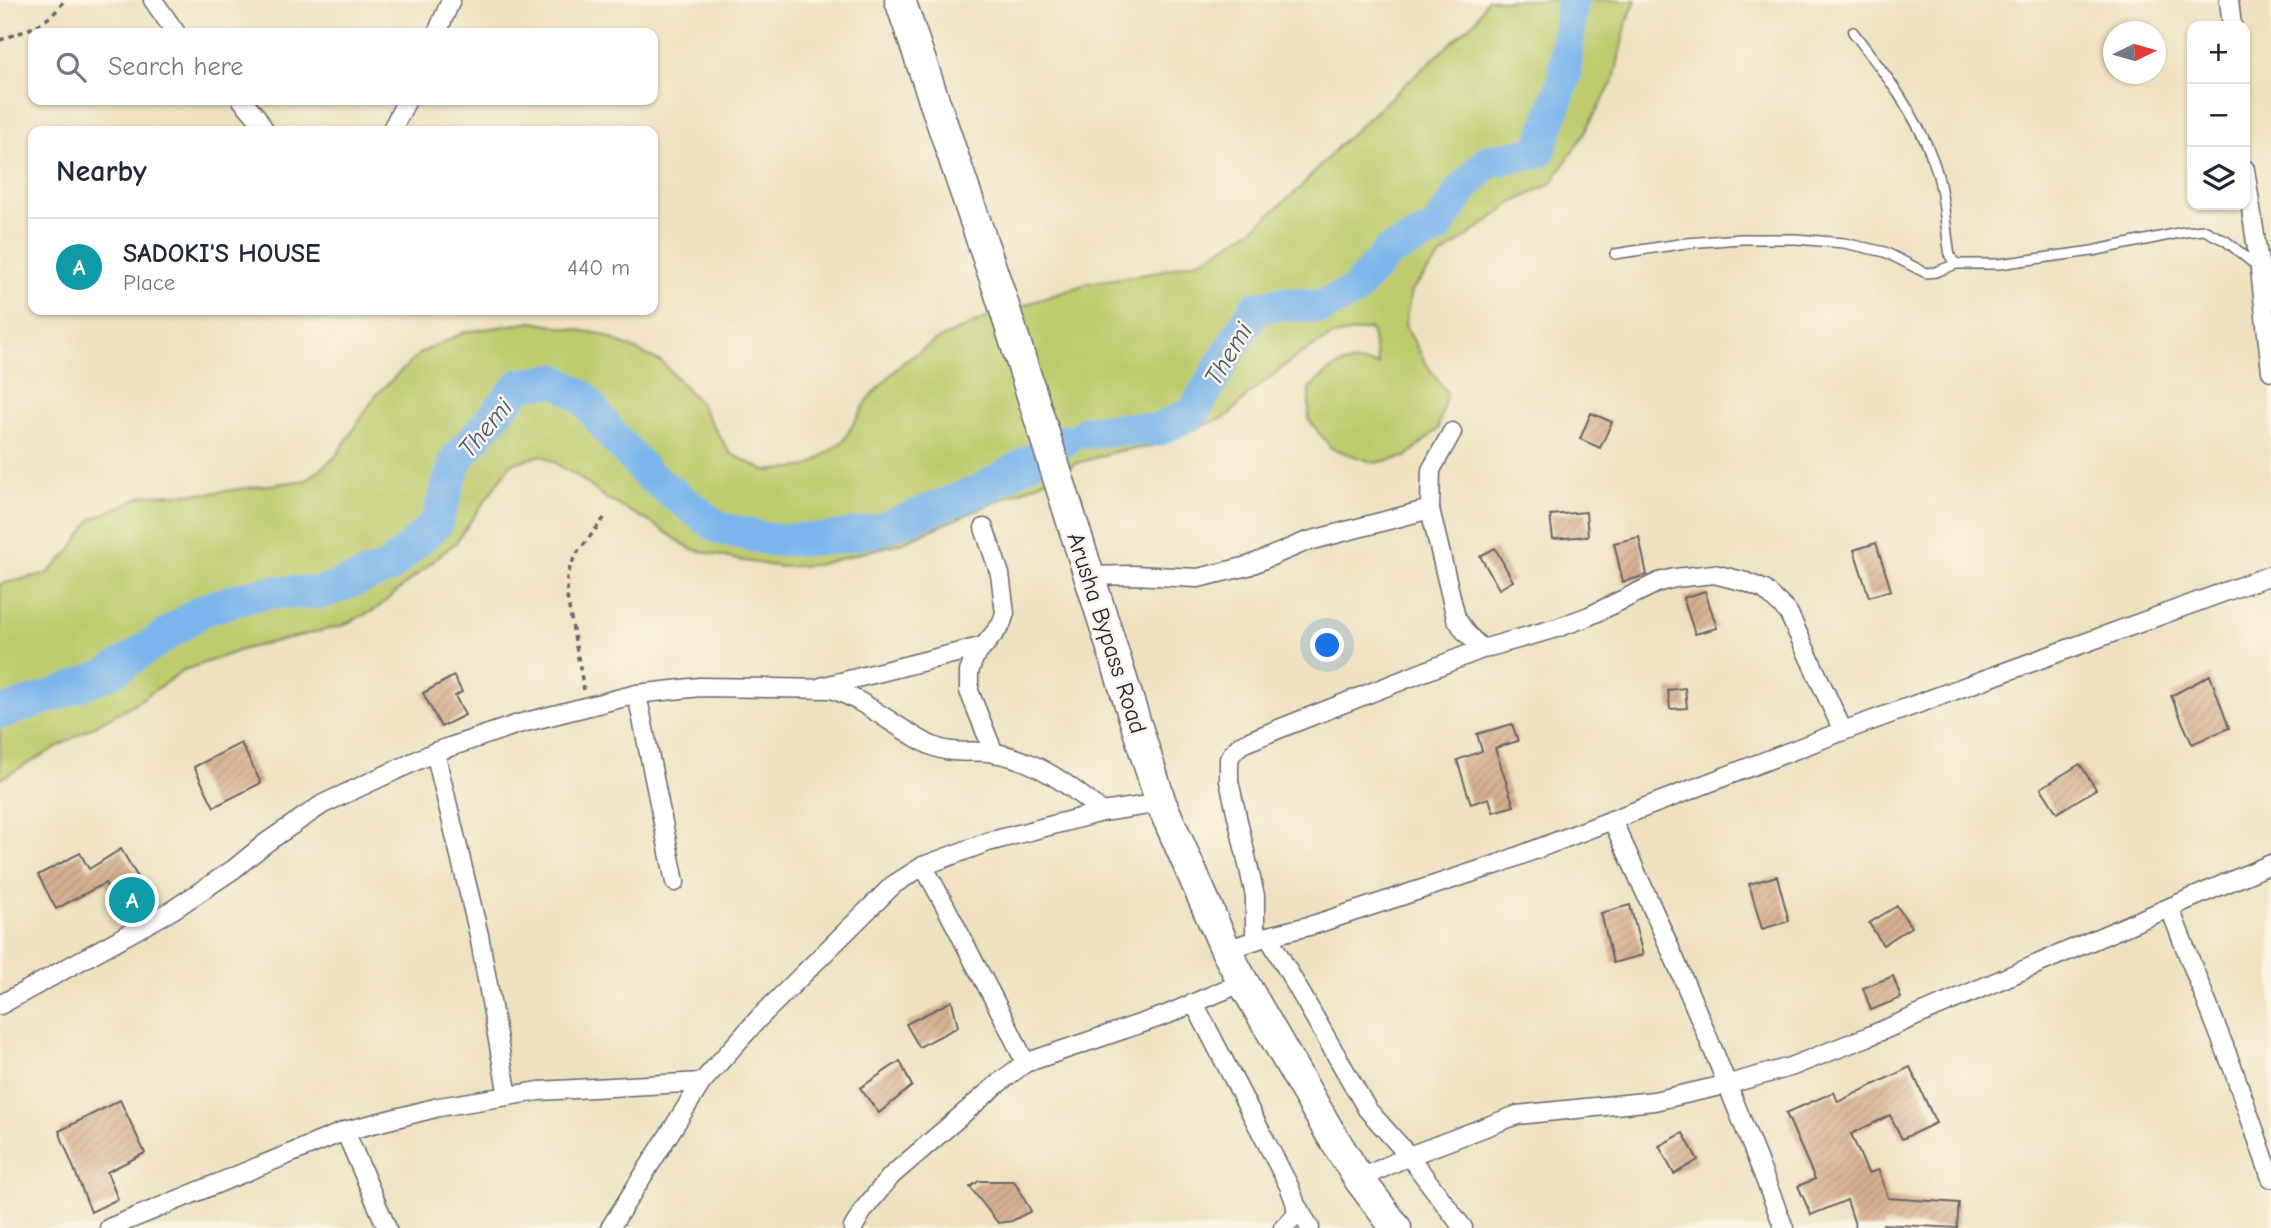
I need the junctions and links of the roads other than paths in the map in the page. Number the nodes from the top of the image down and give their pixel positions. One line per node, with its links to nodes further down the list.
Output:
1 (153, 0): 6 (street)
2 (451, 0): 7 (street)
3 (900, 0): 22 (main road, Arusha Bypass Road)
4 (2230, 0): 5 (street)
5 (2232, 21)
6 (173, 28)
7 (439, 28)
8 (1853, 32): 15 (lane)
9 (246, 105): 11 (street)
10 (404, 105): 12 (street)
11 (262, 126)
12 (394, 126)
13 (2250, 202): 16 (street)
14 (1615, 254): 15 (lane)
15 (1956, 264): 16 (lane)
16 (2260, 269): 17 (street)
17 (2271, 371)
18 (1452, 432): 19 (street)
19 (1430, 509): 22 (street); 24 (street)
20 (984, 528): 23 (street)
21 (2271, 575): 27 (street)
22 (1089, 576): 30 (main road, Arusha Bypass Road)
23 (984, 646): 25 (street); 29 (street)
24 (1482, 649): 27 (street); 37 (street)
25 (811, 689): 26 (street); 29 (street)
26 (637, 694): 28 (street); 35 (street)
27 (1843, 731): 32 (street)
28 (435, 752): 41 (street); 45 (street)
29 (994, 753): 31 (street)
30 (1161, 803): 31 (street); 38 (main road, Arusha Bypass Road)
31 (1102, 812): 34 (street)
32 (1612, 820): 37 (street); 44 (street)
33 (2271, 863): 36 (street)
34 (923, 866): 42 (street); 43 (street)
35 (675, 882)
36 (2170, 909): 44 (street); 48 (street)
37 (1261, 938): 38 (street); 47 (street)
38 (1226, 950): 39 (main road, Arusha Bypass Road)
39 (1243, 982): 40 (street); 49 (main road, Arusha Bypass Road)
40 (1194, 1003): 42 (street); 50 (street)
41 (0, 1005)
42 (1026, 1063): 54 (street)
43 (702, 1082): 45 (street); 53 (street)
44 (1729, 1084): 47 (street); 59 (street)
45 (509, 1096): 46 (street)
46 (345, 1131): 51 (street); 52 (street)
47 (1409, 1156): 49 (street); 58 (street)
48 (2271, 1178)
49 (1359, 1179): 57 (main road, Arusha Bypass Road)
50 (1298, 1208): 55 (street); 56 (street)
51 (109, 1228)
52 (387, 1228)
53 (610, 1228)
54 (853, 1228)
55 (1283, 1228)
56 (1310, 1228)
57 (1396, 1228)
58 (1463, 1228)
59 (1784, 1228)

